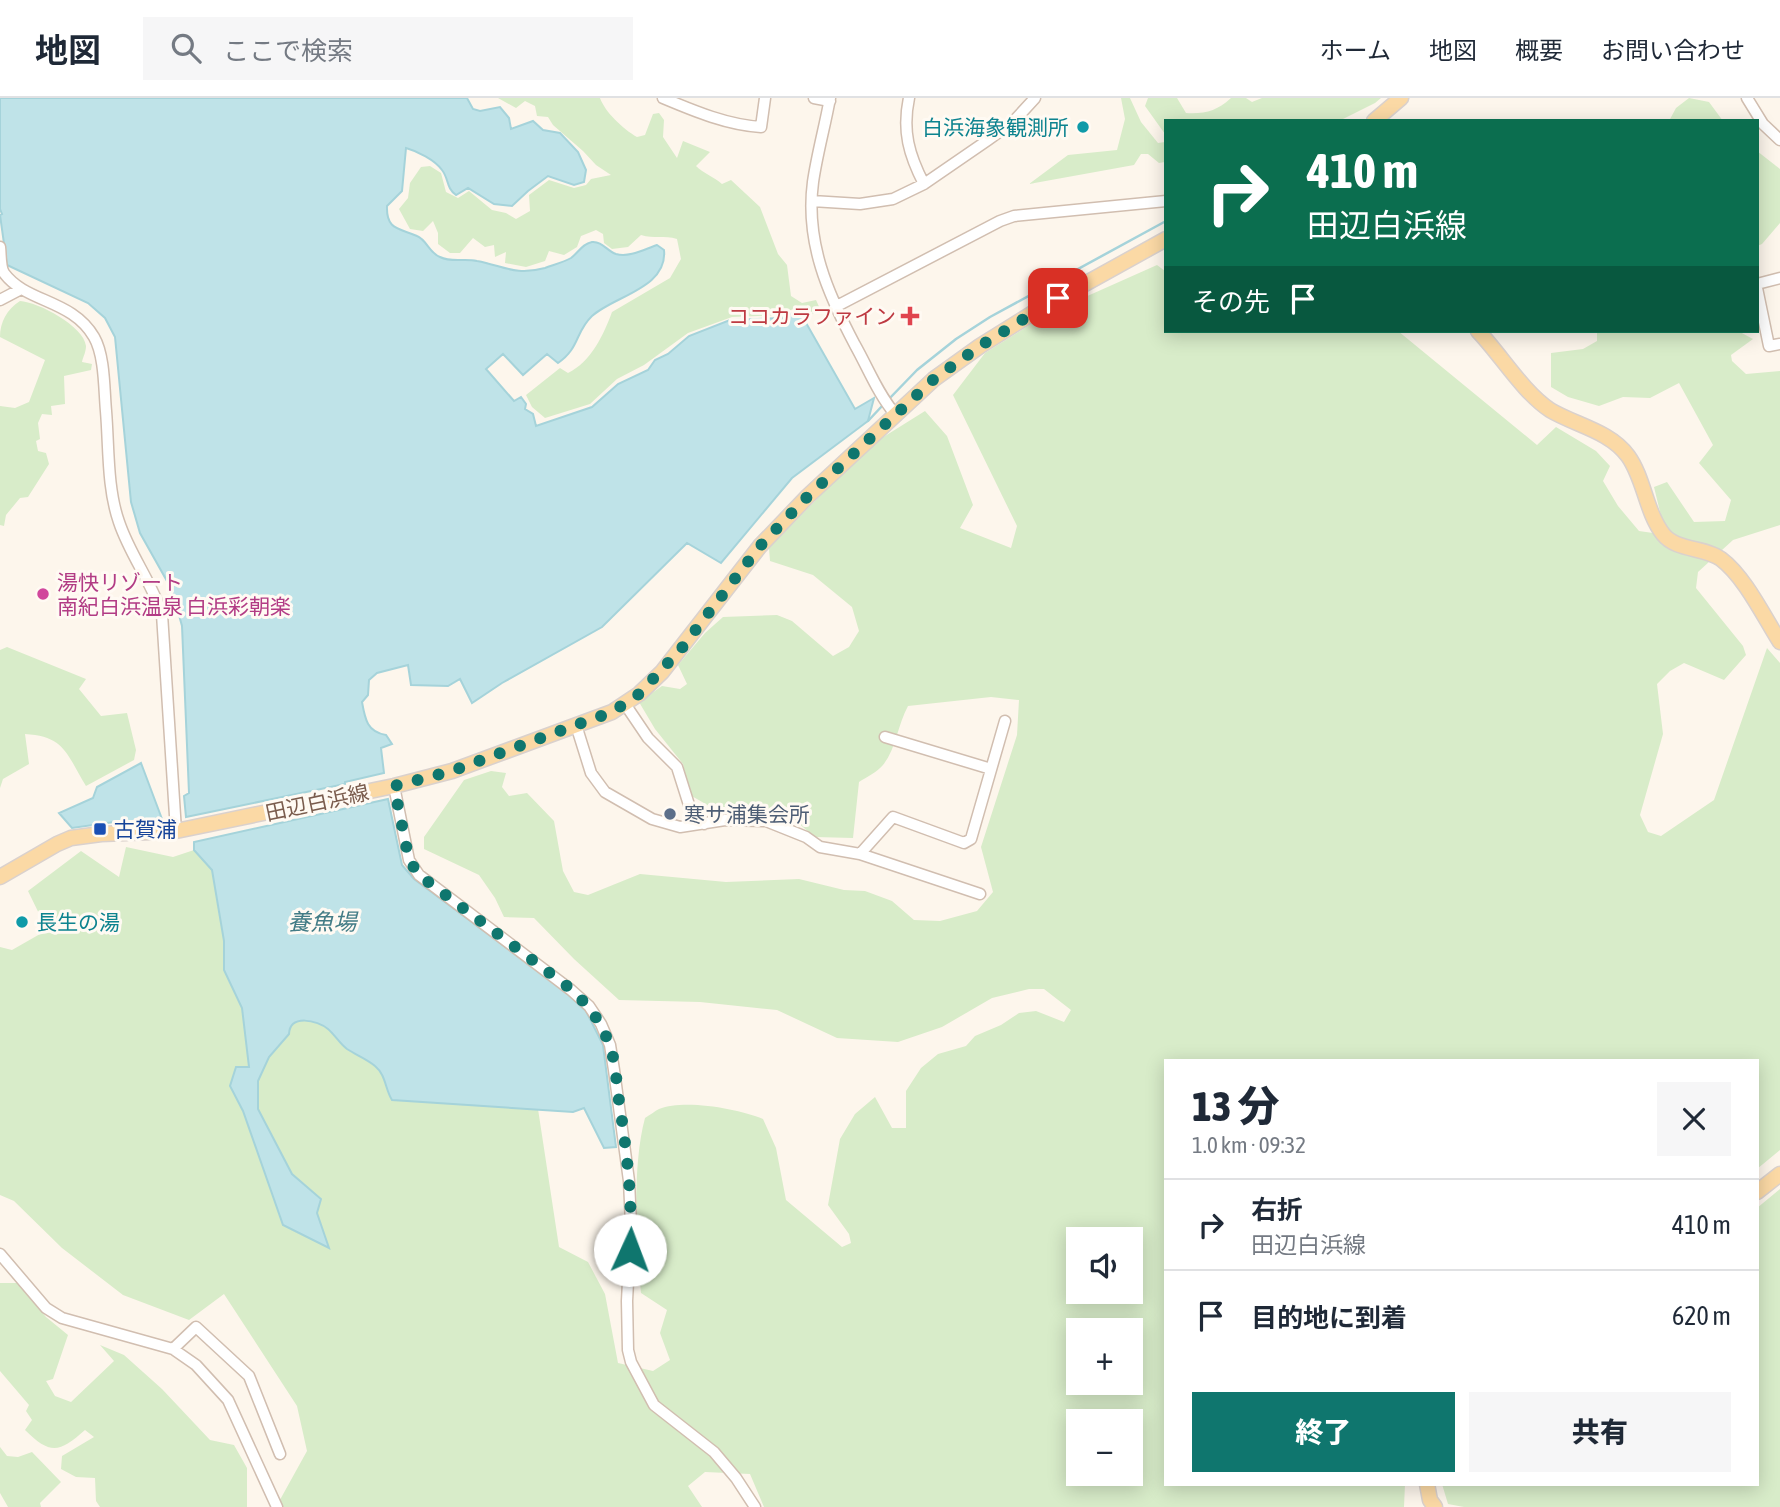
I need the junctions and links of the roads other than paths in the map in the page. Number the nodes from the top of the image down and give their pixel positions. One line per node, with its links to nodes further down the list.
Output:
1 (663, 98): 2 (street)
2 (765, 98)
3 (814, 98): 8 (street)
4 (909, 98): 11 (street)
5 (1035, 98): 11 (street)
6 (1401, 98): 9 (main road)
7 (1747, 98): 10 (street)
8 (830, 100): 12 (street)
9 (1376, 119)
10 (1780, 140)
11 (924, 184): 12 (street)
12 (812, 201): 21 (street)
13 (1164, 201): 21 (street)
14 (1164, 240): 24 (main road, 田辺白浜線)
15 (0, 247): 18 (street)
16 (1780, 278): 17 (street)
17 (1759, 285)
18 (21, 289): 20 (street); 33 (street)
19 (1759, 296): 23 (street)
20 (0, 300)
21 (835, 307): 24 (street)
22 (1480, 333): 25 (main road)
23 (1780, 344)
24 (892, 411): 26 (main road, 田辺白浜線)
25 (1780, 642)
26 (625, 705): 28 (main road, 田辺白浜線); 32 (street)
27 (1005, 721): 30 (street)
28 (576, 725): 31 (main road, 田辺白浜線); 32 (street)
29 (885, 737): 30 (street)
30 (991, 769): 34 (street)
31 (394, 786): 33 (main road, 田辺白浜線); 44 (street)
32 (704, 824): 34 (street)
33 (176, 831): 35 (main road, 田辺白浜線)
34 (860, 854): 36 (street)
35 (0, 877)
36 (980, 894)
37 (1780, 1174): 38 (main road)
38 (1759, 1190)
39 (0, 1254): 40 (street)
40 (173, 1349): 41 (street); 43 (street)
41 (280, 1454)
42 (1427, 1486): 45 (main road)
43 (277, 1507)
44 (755, 1507)
45 (1435, 1507)

